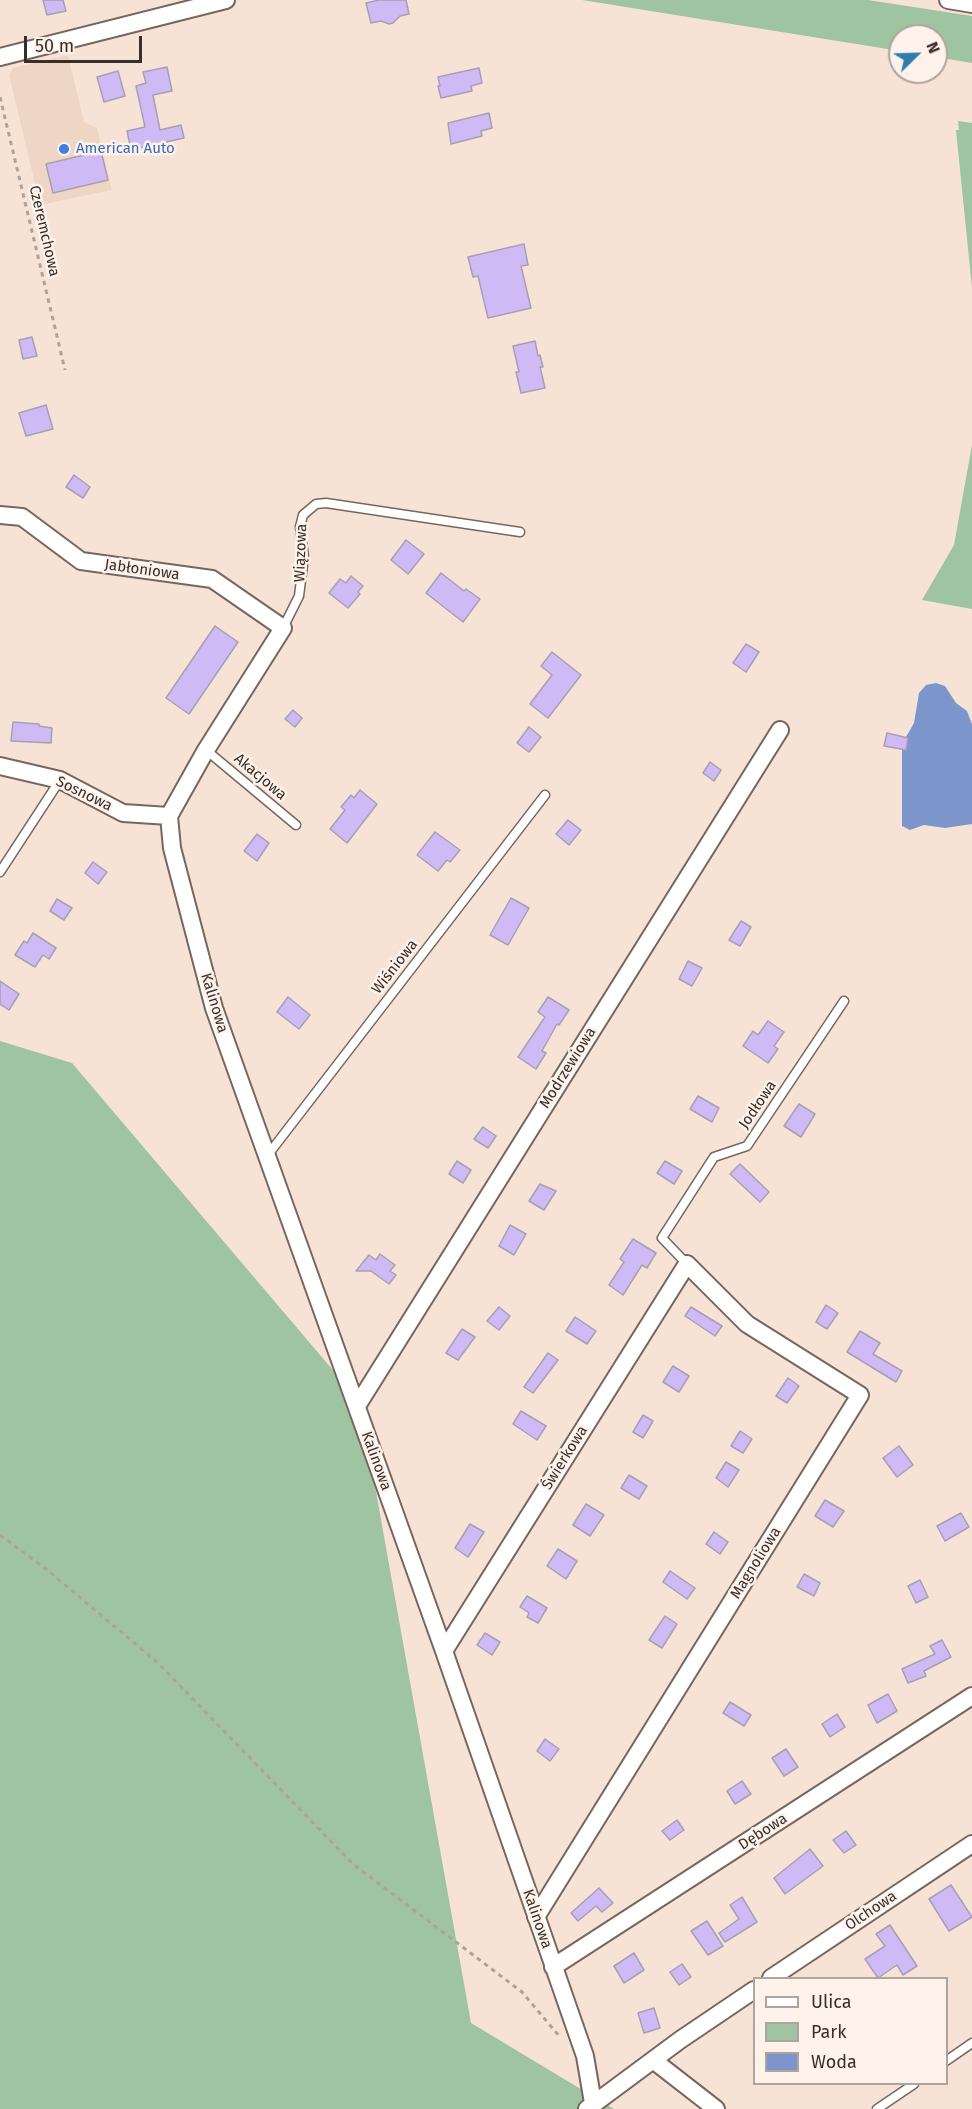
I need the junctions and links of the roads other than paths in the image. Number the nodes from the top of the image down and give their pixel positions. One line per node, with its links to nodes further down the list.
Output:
1 (226, 0): 4 (street)
2 (948, 0): 3 (street)
3 (972, 4)
4 (182, 5): 5 (street)
5 (0, 57)
6 (0, 515): 8 (street, Jabłoniowa)
7 (520, 532): 8 (lane, Wiązowa)
8 (283, 628): 10 (street, Wiązowa)
9 (780, 730): 20 (street, Modrzewiowa)
10 (206, 750): 14 (street, Wiązowa); 15 (lane, Akacjowa)
11 (0, 766): 12 (street, Sosnowa)
12 (60, 780): 14 (street, Sosnowa); 16 (lane)
13 (545, 795): 18 (lane, Wiśniowa)
14 (169, 816): 18 (street, Kalinowa)
15 (296, 825)
16 (0, 872)
17 (844, 1001): 19 (lane, Jodłowa)
18 (267, 1156): 20 (street, Kalinowa)
19 (687, 1264): 21 (street, Świerkowa); 24 (street, Magnoliowa)
20 (357, 1406): 21 (street, Kalinowa)
21 (444, 1651): 24 (street, Kalinowa)
22 (972, 1696): 25 (street, Dębowa)
23 (972, 1844): 26 (street, Olchowa)
24 (536, 1917): 25 (street, Kalinowa)
25 (553, 1967): 32 (street, Kalinowa)
26 (772, 1977)
27 (753, 1991): 29 (street)
28 (972, 2043): 30 (lane)
29 (653, 2060): 32 (street); 33 (street)
30 (948, 2060)
31 (913, 2085): 34 (lane)
32 (590, 2106)
33 (716, 2109)
34 (877, 2109)

